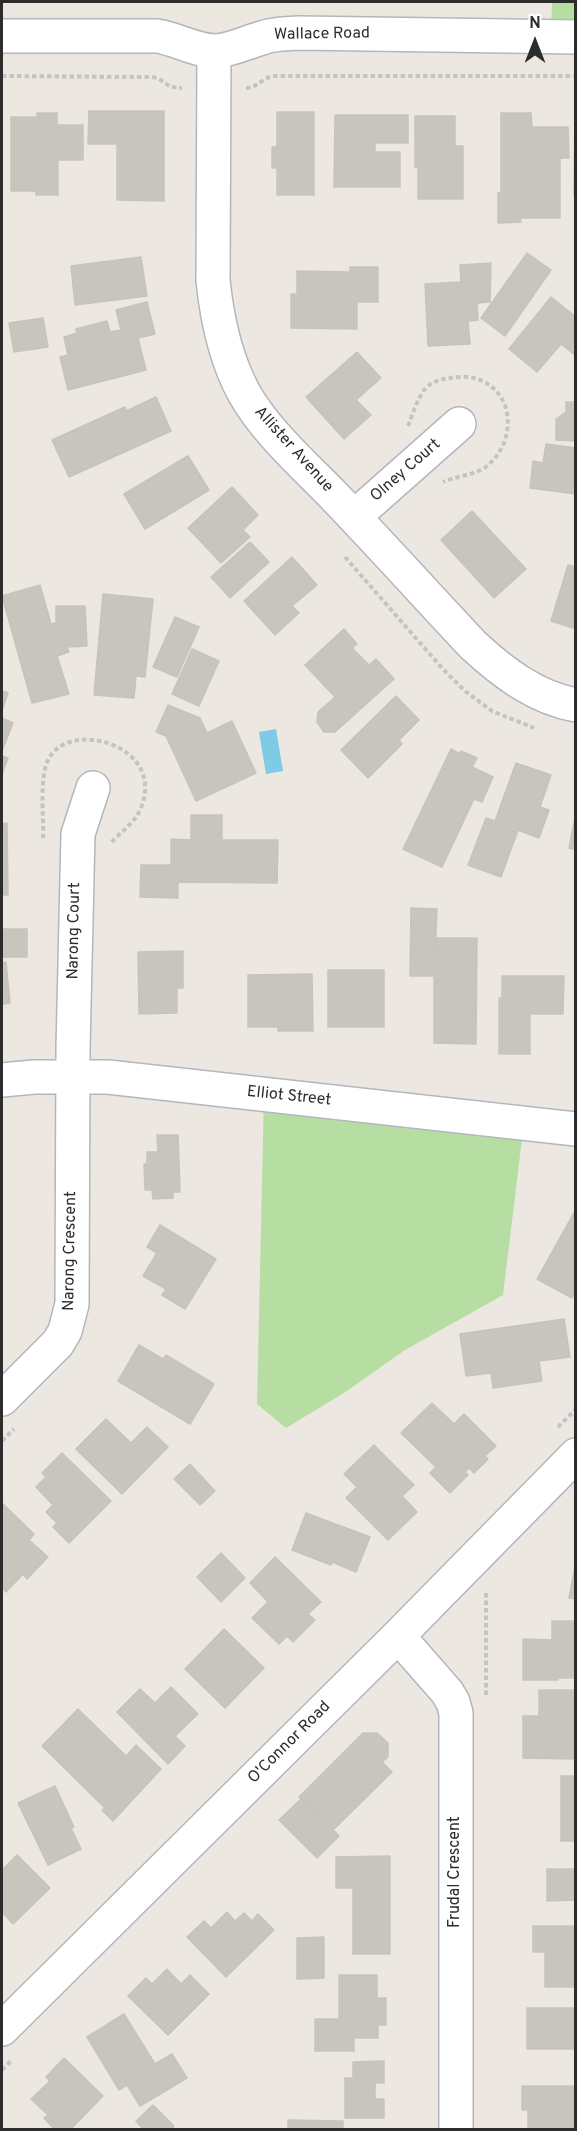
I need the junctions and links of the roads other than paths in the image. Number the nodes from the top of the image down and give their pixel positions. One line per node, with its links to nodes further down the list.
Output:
1 (2, 36): 3 (street, Wallace Road)
2 (576, 37): 3 (street, Wallace Road)
3 (214, 51): 5 (street, Allister Avenue)
4 (459, 424): 5 (street, Olney Court)
5 (354, 517): 6 (street, Allister Avenue)
6 (576, 705)
7 (93, 788): 8 (street, Narong Court)
8 (72, 1077): 9 (street, Elliot Street); 10 (street, Elliot Street); 11 (street, Narong Crescent)
9 (2, 1080)
10 (576, 1129)
11 (2, 1399)
12 (576, 1455): 13 (street, O'Connor Road)
13 (398, 1636): 14 (street, O'Connor Road); 15 (street, Frudal Crescent)
14 (2, 2029)
15 (456, 2130)

